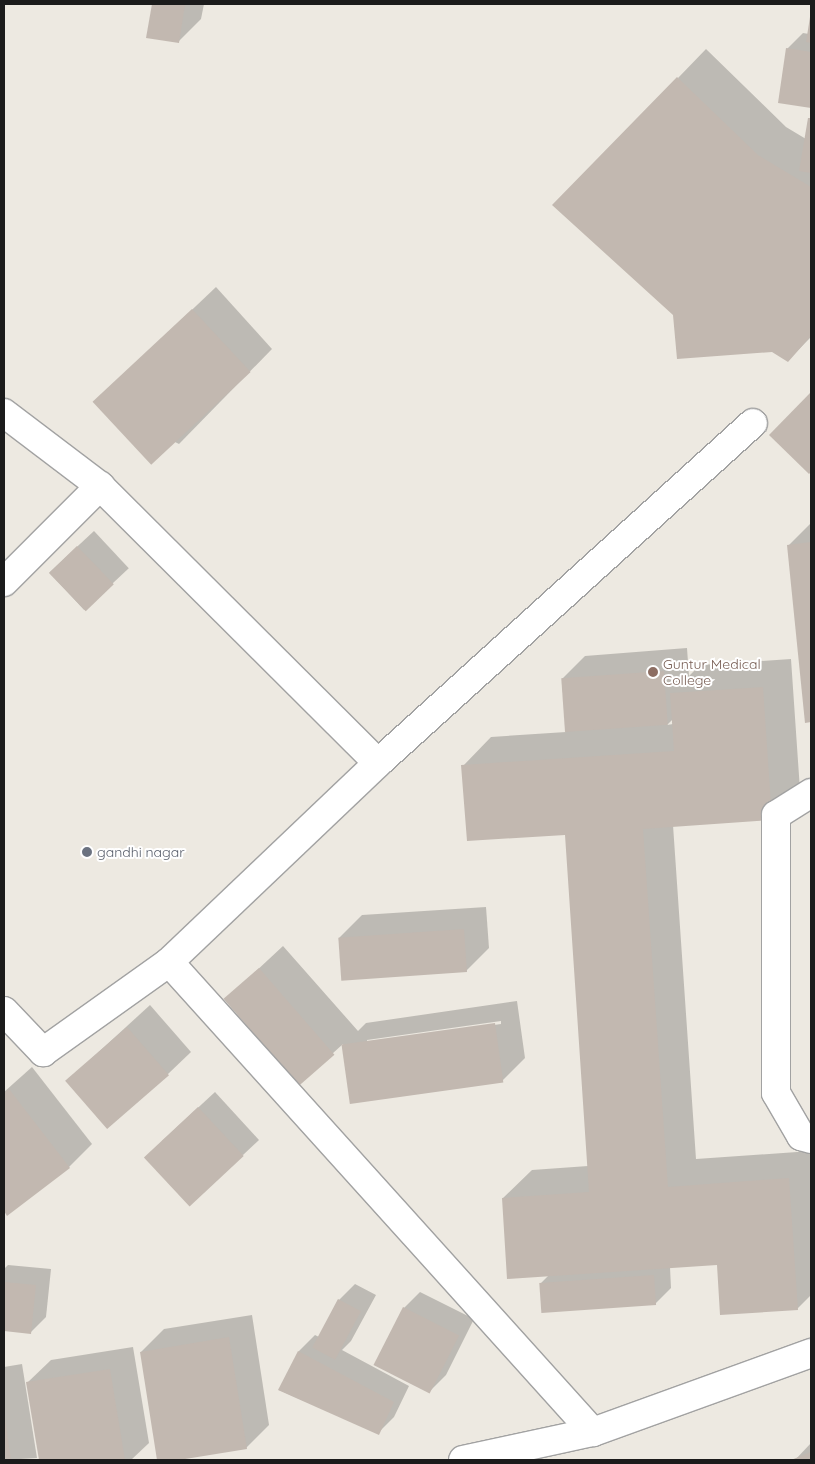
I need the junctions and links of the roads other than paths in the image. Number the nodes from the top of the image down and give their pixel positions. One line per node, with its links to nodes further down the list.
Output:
1 (4, 413): 3 (street)
2 (753, 423): 5 (street)
3 (100, 486): 4 (street); 5 (street)
4 (4, 582)
5 (378, 762): 7 (street)
6 (811, 793): 9 (street)
7 (169, 962): 8 (street); 11 (street)
8 (4, 1011)
9 (811, 1139)
10 (811, 1353): 11 (street)
11 (593, 1432): 12 (street)
12 (463, 1460)

